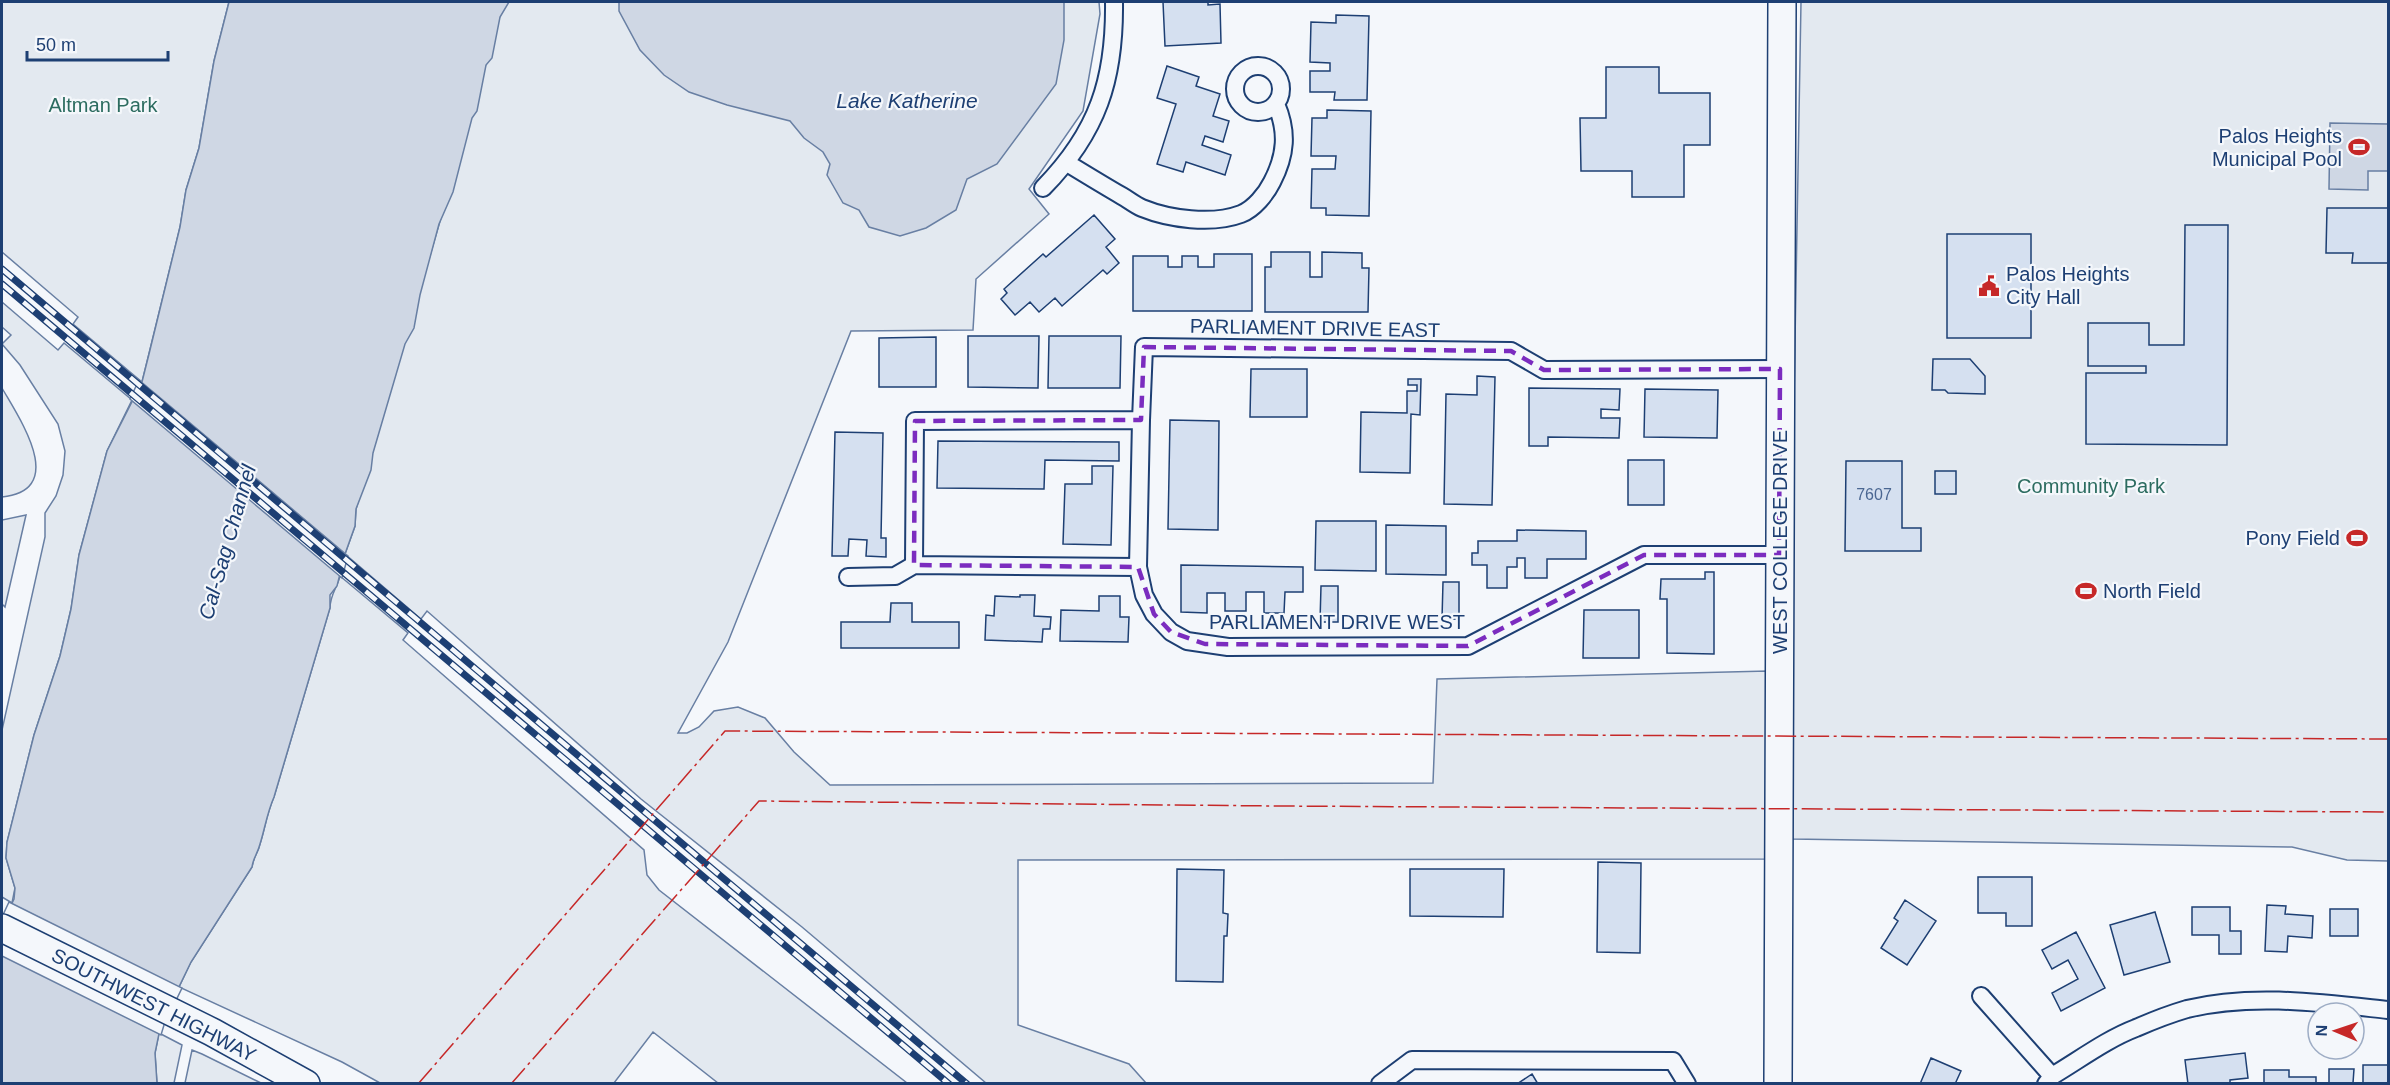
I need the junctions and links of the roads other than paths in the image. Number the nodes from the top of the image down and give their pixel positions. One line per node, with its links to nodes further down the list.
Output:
1 (1114, 2): 4 (street)
2 (1782, 2): 6 (main road, WEST COLLEGE DRIVE)
3 (1276, 104): 4 (street)
4 (1067, 163): 5 (street)
5 (1043, 188)
6 (1780, 369): 7 (street, PARLIAMENT DRIVE EAST); 8 (main road, WEST COLLEGE DRIVE)
7 (1141, 420): 9 (street); 10 (street, PARLIAMENT DRIVE WEST)
8 (1779, 555): 10 (street, PARLIAMENT DRIVE WEST); 19 (main road, WEST COLLEGE DRIVE)
9 (914, 565): 10 (street); 11 (street)
10 (1138, 567)
11 (849, 577)
12 (2, 928): 16 (main road, SOUTHWEST HIGHWAY)
13 (1981, 996): 15 (street)
14 (2388, 1011): 15 (street)
15 (2049, 1080)
16 (306, 1083)
17 (1380, 1083): 18 (street)
18 (1688, 1083)
19 (1778, 1083)

